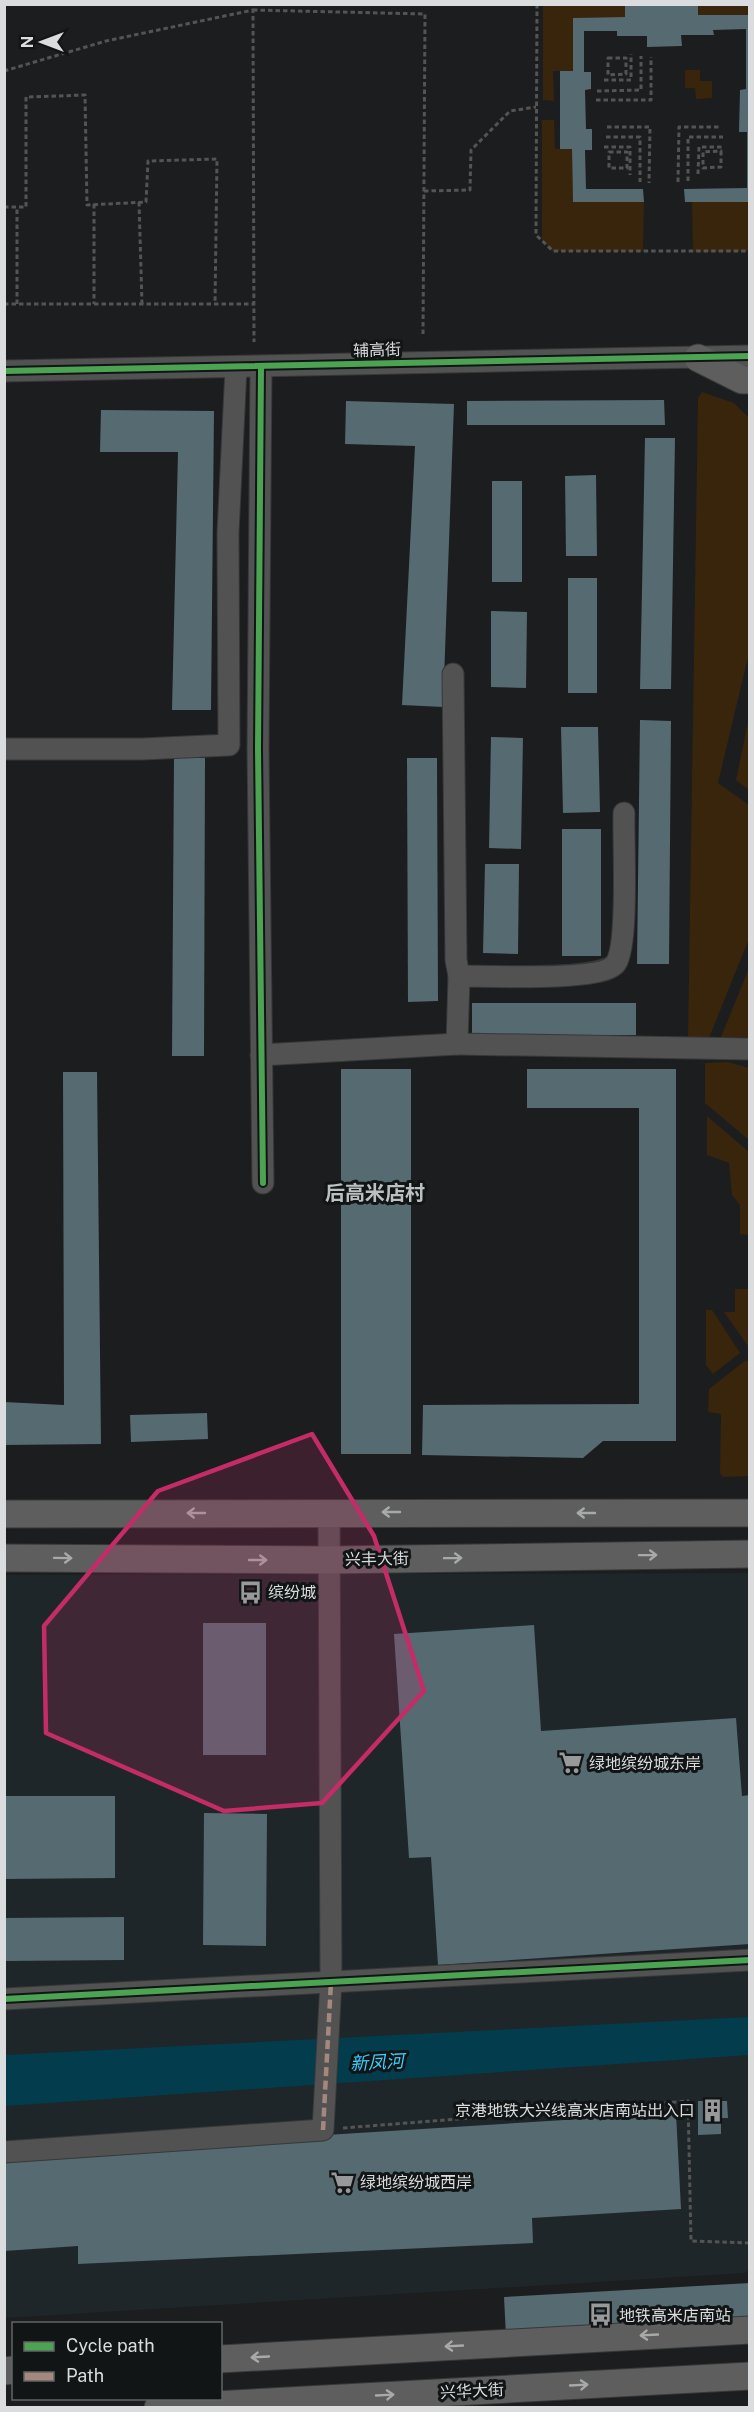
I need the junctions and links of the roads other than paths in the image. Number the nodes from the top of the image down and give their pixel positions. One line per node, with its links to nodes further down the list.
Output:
1 (750, 356): 2 (street, 辅高街)
2 (698, 358): 3 (street, 辅高街); 6 (main road)
3 (261, 367): 4 (street, 辅高街); 13 (street)
4 (236, 368): 5 (street, 辅高街); 8 (street)
5 (4, 371)
6 (750, 380)
7 (453, 674): 10 (street)
8 (4, 749)
9 (624, 813): 10 (street)
10 (459, 976): 11 (street)
11 (457, 1044): 12 (street); 13 (street)
12 (750, 1049)
13 (261, 1055): 14 (street)
14 (263, 1183)
15 (329, 1512): 16 (main road, one-way to 15); 17 (main road, one-way to 17); 21 (street)
16 (750, 1513)
17 (4, 1514)
18 (750, 1554): 19 (main road, 兴丰大街)
19 (687, 1555): 21 (main road, 兴丰大街, one-way to 19); 22 (main road)
20 (4, 1558): 21 (main road, 兴丰大街, one-way to 21)
21 (327, 1560): 24 (street)
22 (750, 1567)
23 (750, 1960): 24 (street)
24 (331, 1982): 25 (street); 26 (street)
25 (4, 1999)
26 (4, 2152)
27 (750, 2315): 29 (main road)
28 (750, 2330): 29 (main road)
29 (682, 2334): 30 (main road, one-way to 30)
30 (222, 2359)
31 (750, 2376): 32 (main road, 兴华大街, one-way to 31)
32 (158, 2408)

